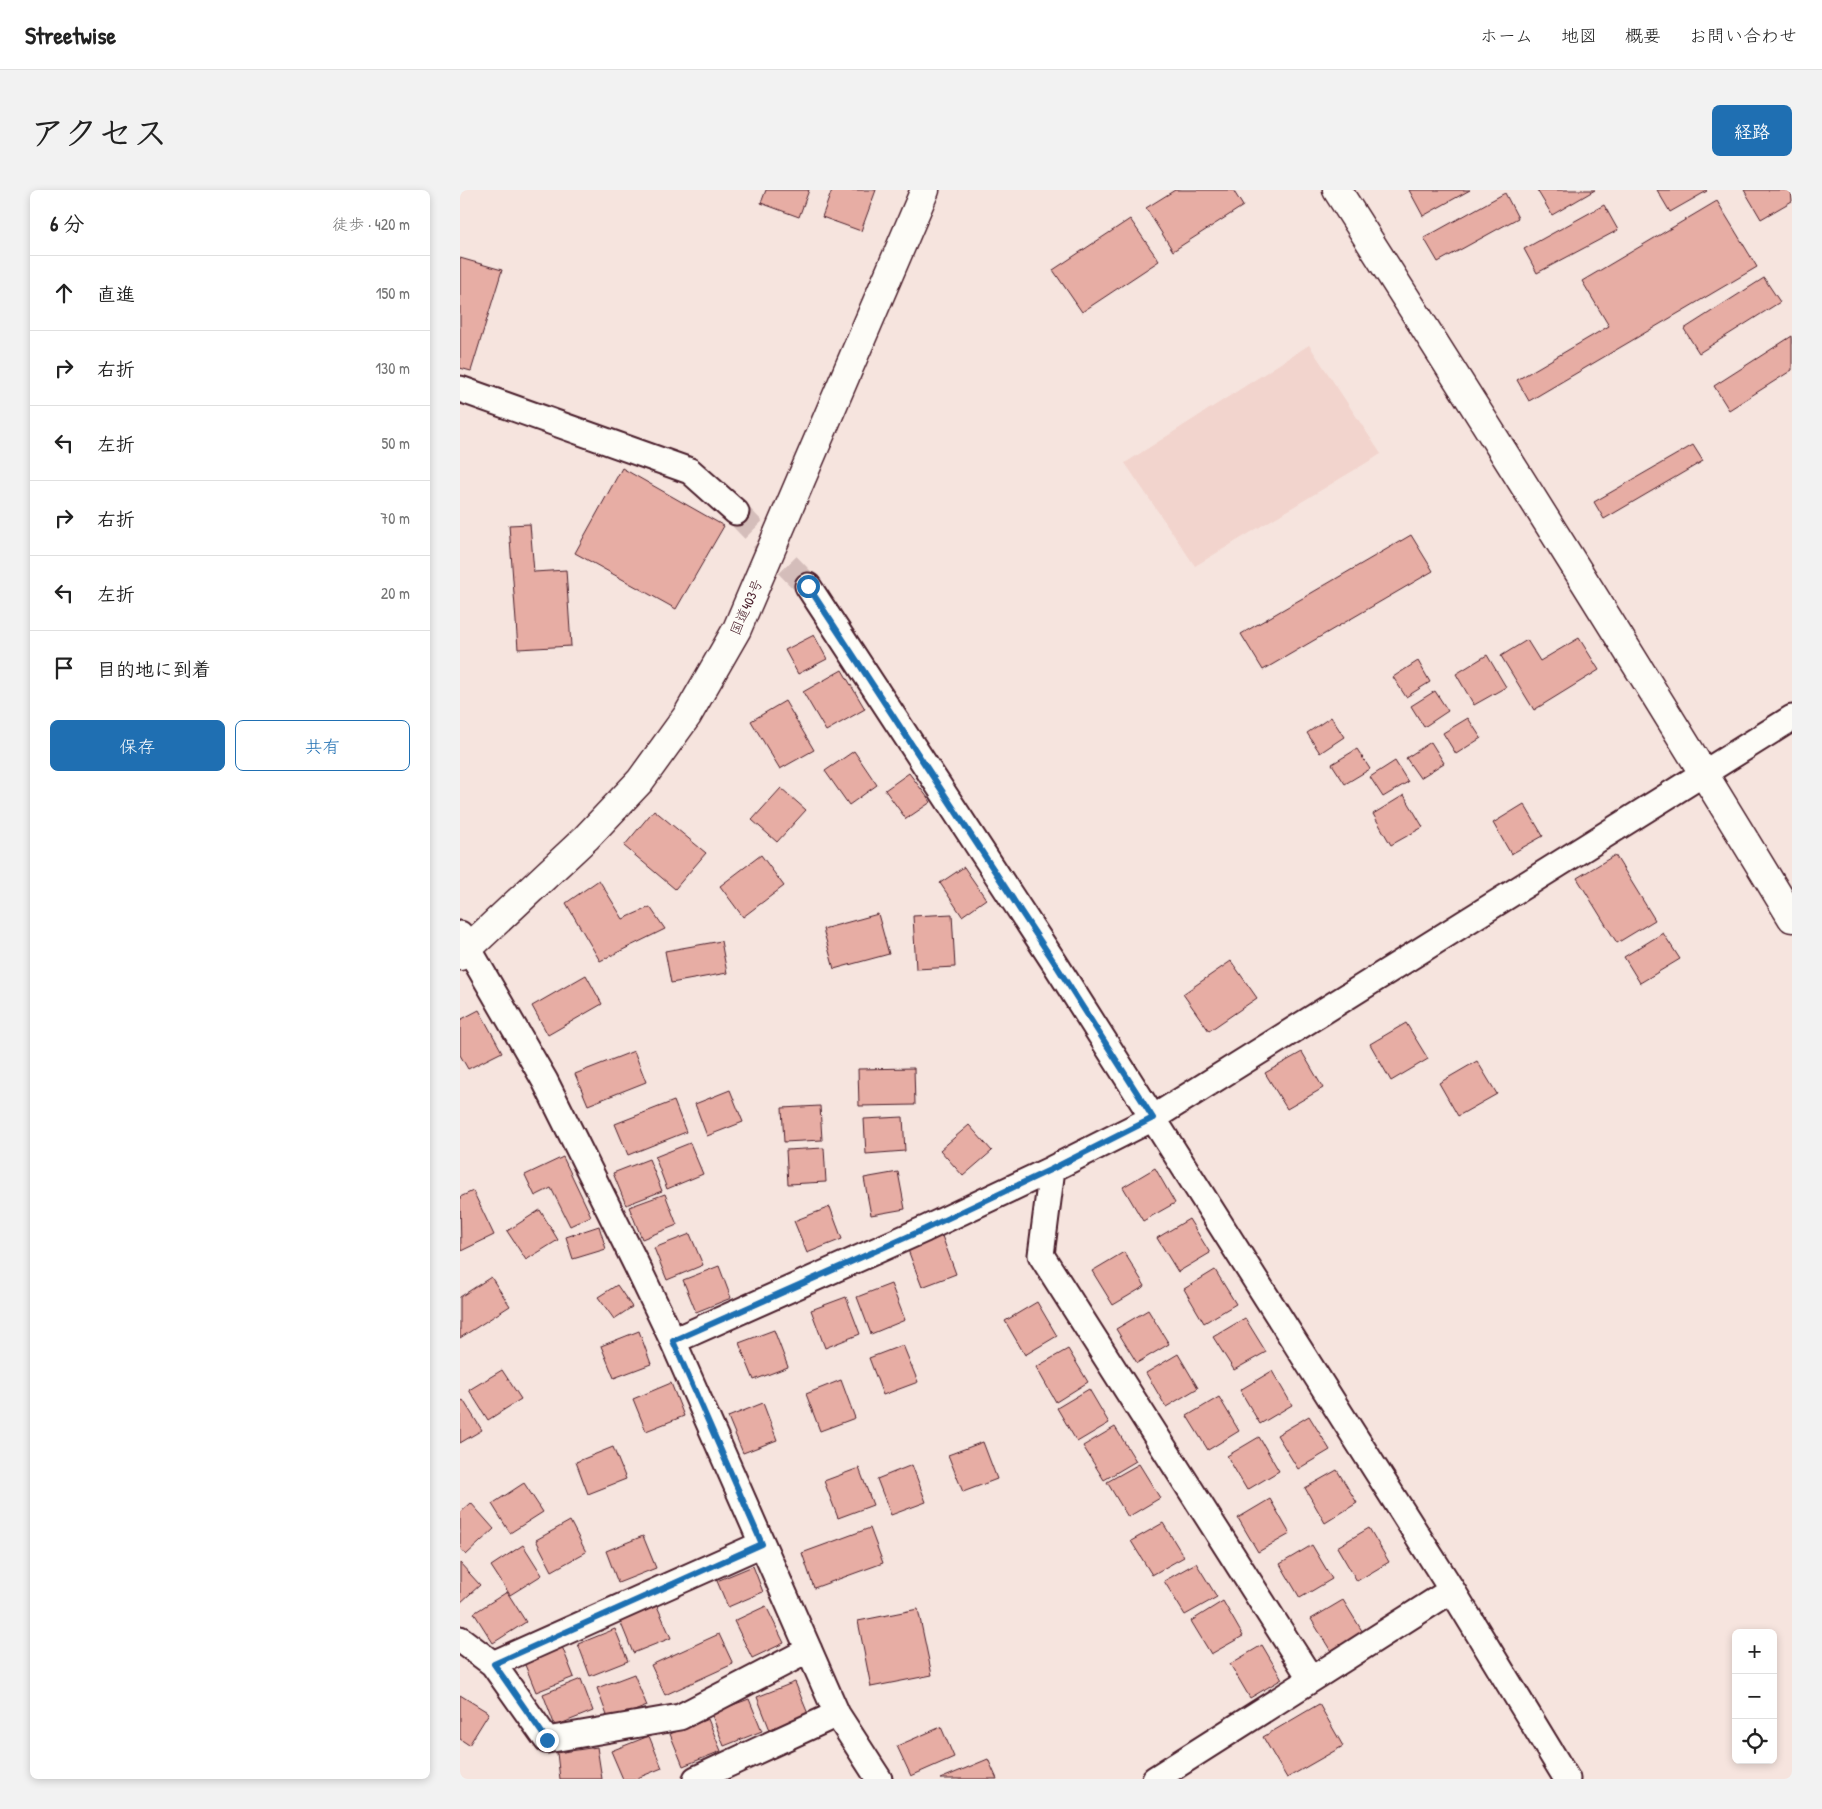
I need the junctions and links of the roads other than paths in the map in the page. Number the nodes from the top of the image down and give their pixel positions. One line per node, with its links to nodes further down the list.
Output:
1 (926, 190): 9 (main road, 国道403号)
2 (1337, 190): 7 (main road)
3 (460, 389): 4 (street)
4 (736, 512)
5 (808, 586): 10 (street)
6 (1792, 718): 7 (street)
7 (1704, 773): 8 (main road); 10 (street)
8 (1792, 918)
9 (463, 946): 12 (street)
10 (1153, 1118): 11 (street); 14 (street)
11 (1052, 1169): 12 (street); 18 (street)
12 (673, 1341): 13 (street)
13 (762, 1544): 16 (street); 17 (street)
14 (1452, 1590): 18 (street); 23 (street)
15 (460, 1639): 17 (street)
16 (809, 1650): 17 (street); 19 (street)
17 (494, 1664)
18 (1312, 1680): 22 (street)
19 (837, 1714): 20 (street); 21 (street)
20 (696, 1779)
21 (879, 1779)
22 (1155, 1779)
23 (1567, 1779)

